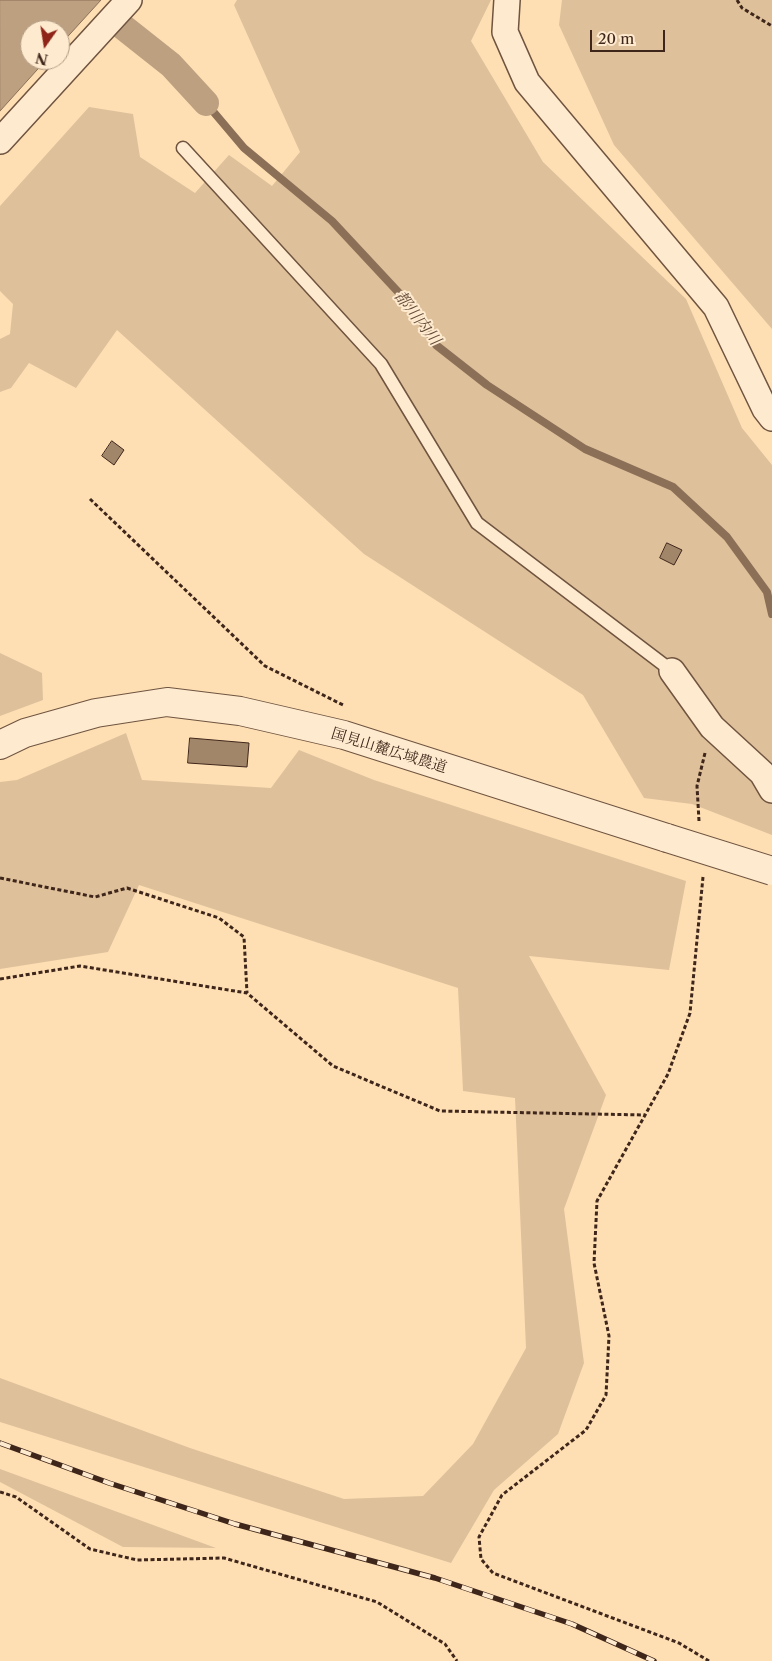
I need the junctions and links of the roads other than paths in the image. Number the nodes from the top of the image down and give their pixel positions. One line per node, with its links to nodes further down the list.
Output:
1 (129, 0): 3 (street)
2 (507, 0): 5 (street)
3 (0, 141)
4 (183, 148): 6 (lane)
5 (772, 418)
6 (672, 671): 8 (street)
7 (0, 745): 9 (street, 国見山麓広域農道, bridge)
8 (772, 790)
9 (772, 871)

